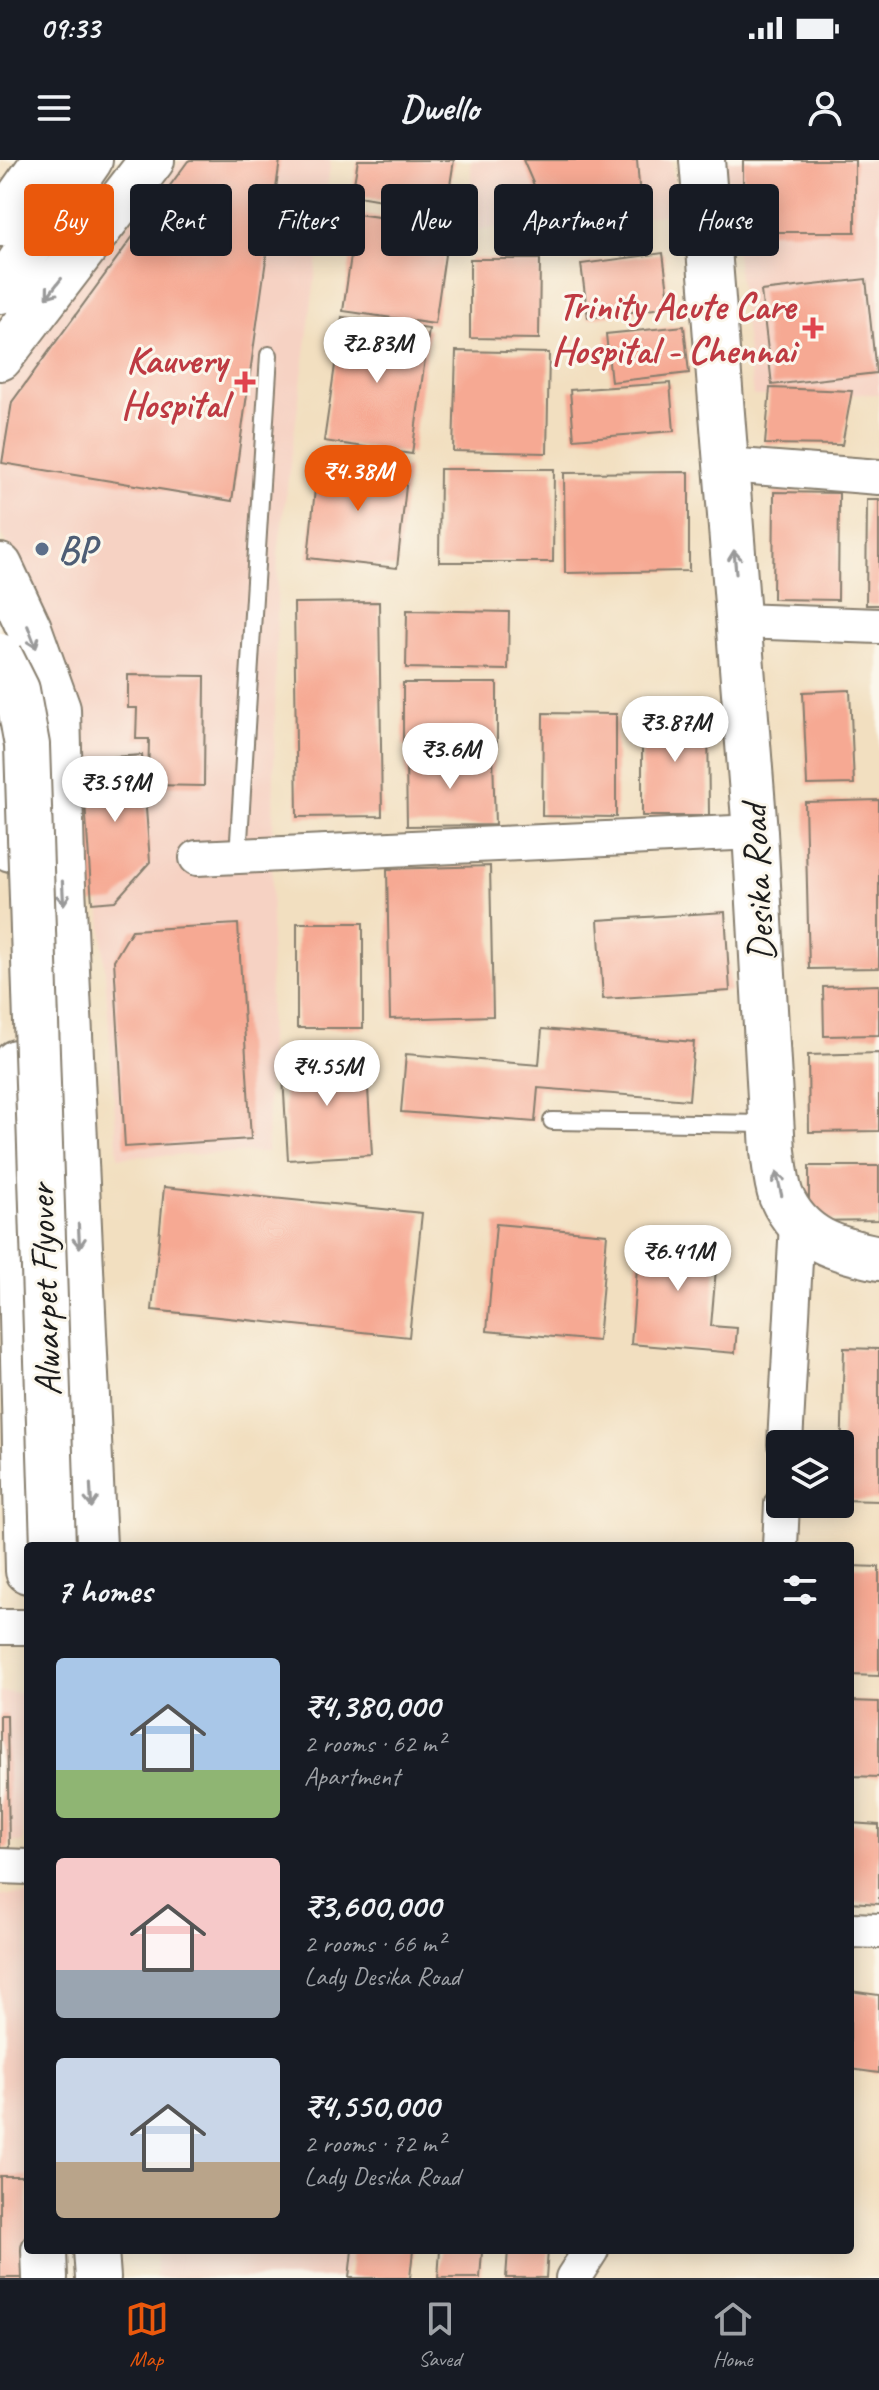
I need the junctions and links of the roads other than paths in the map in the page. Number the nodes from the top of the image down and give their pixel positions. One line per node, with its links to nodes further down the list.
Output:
1 (45, 160): 5 (main road)
2 (90, 160): 6 (main road)
3 (152, 160): 8 (main road, one-way to 8)
4 (702, 160): 9 (main road, Desika Road)
5 (0, 224)
6 (0, 291)
7 (269, 355): 17 (lane)
8 (0, 358)
9 (727, 465): 10 (street); 12 (main road, Desika Road, one-way to 9)
10 (879, 477)
11 (0, 566): 21 (main road, one-way to 21)
12 (739, 621): 13 (street); 16 (main road, Desika Road)
13 (879, 626)
14 (0, 656): 28 (main road, Alwarpet Flyover, bridge)
15 (0, 748): 22 (main road)
16 (755, 832): 17 (street); 20 (main road, Desika Road)
17 (238, 856): 18 (street)
18 (197, 858)
19 (552, 1121): 20 (lane)
20 (771, 1124): 23 (main road, Desika Road, one-way to 20)
21 (76, 1187): 22 (street); 29 (main road, one-way to 29)
22 (9, 1189): 27 (main road)
23 (797, 1223): 24 (main road, Desika Road); 25 (street)
24 (879, 1258)
25 (786, 1430)
26 (781, 1518): 30 (street)
27 (27, 1542)
28 (53, 1542)
29 (94, 1542)
30 (780, 1542)
31 (0, 1627): 32 (street)
32 (24, 1627)
33 (0, 1866): 34 (street)
34 (24, 1867)
35 (854, 1930): 36 (street)
36 (879, 1931)
37 (44, 2254): 40 (main road)
38 (96, 2254): 41 (main road)
39 (588, 2254): 42 (street)
40 (45, 2278)
41 (98, 2278)
42 (573, 2278)

